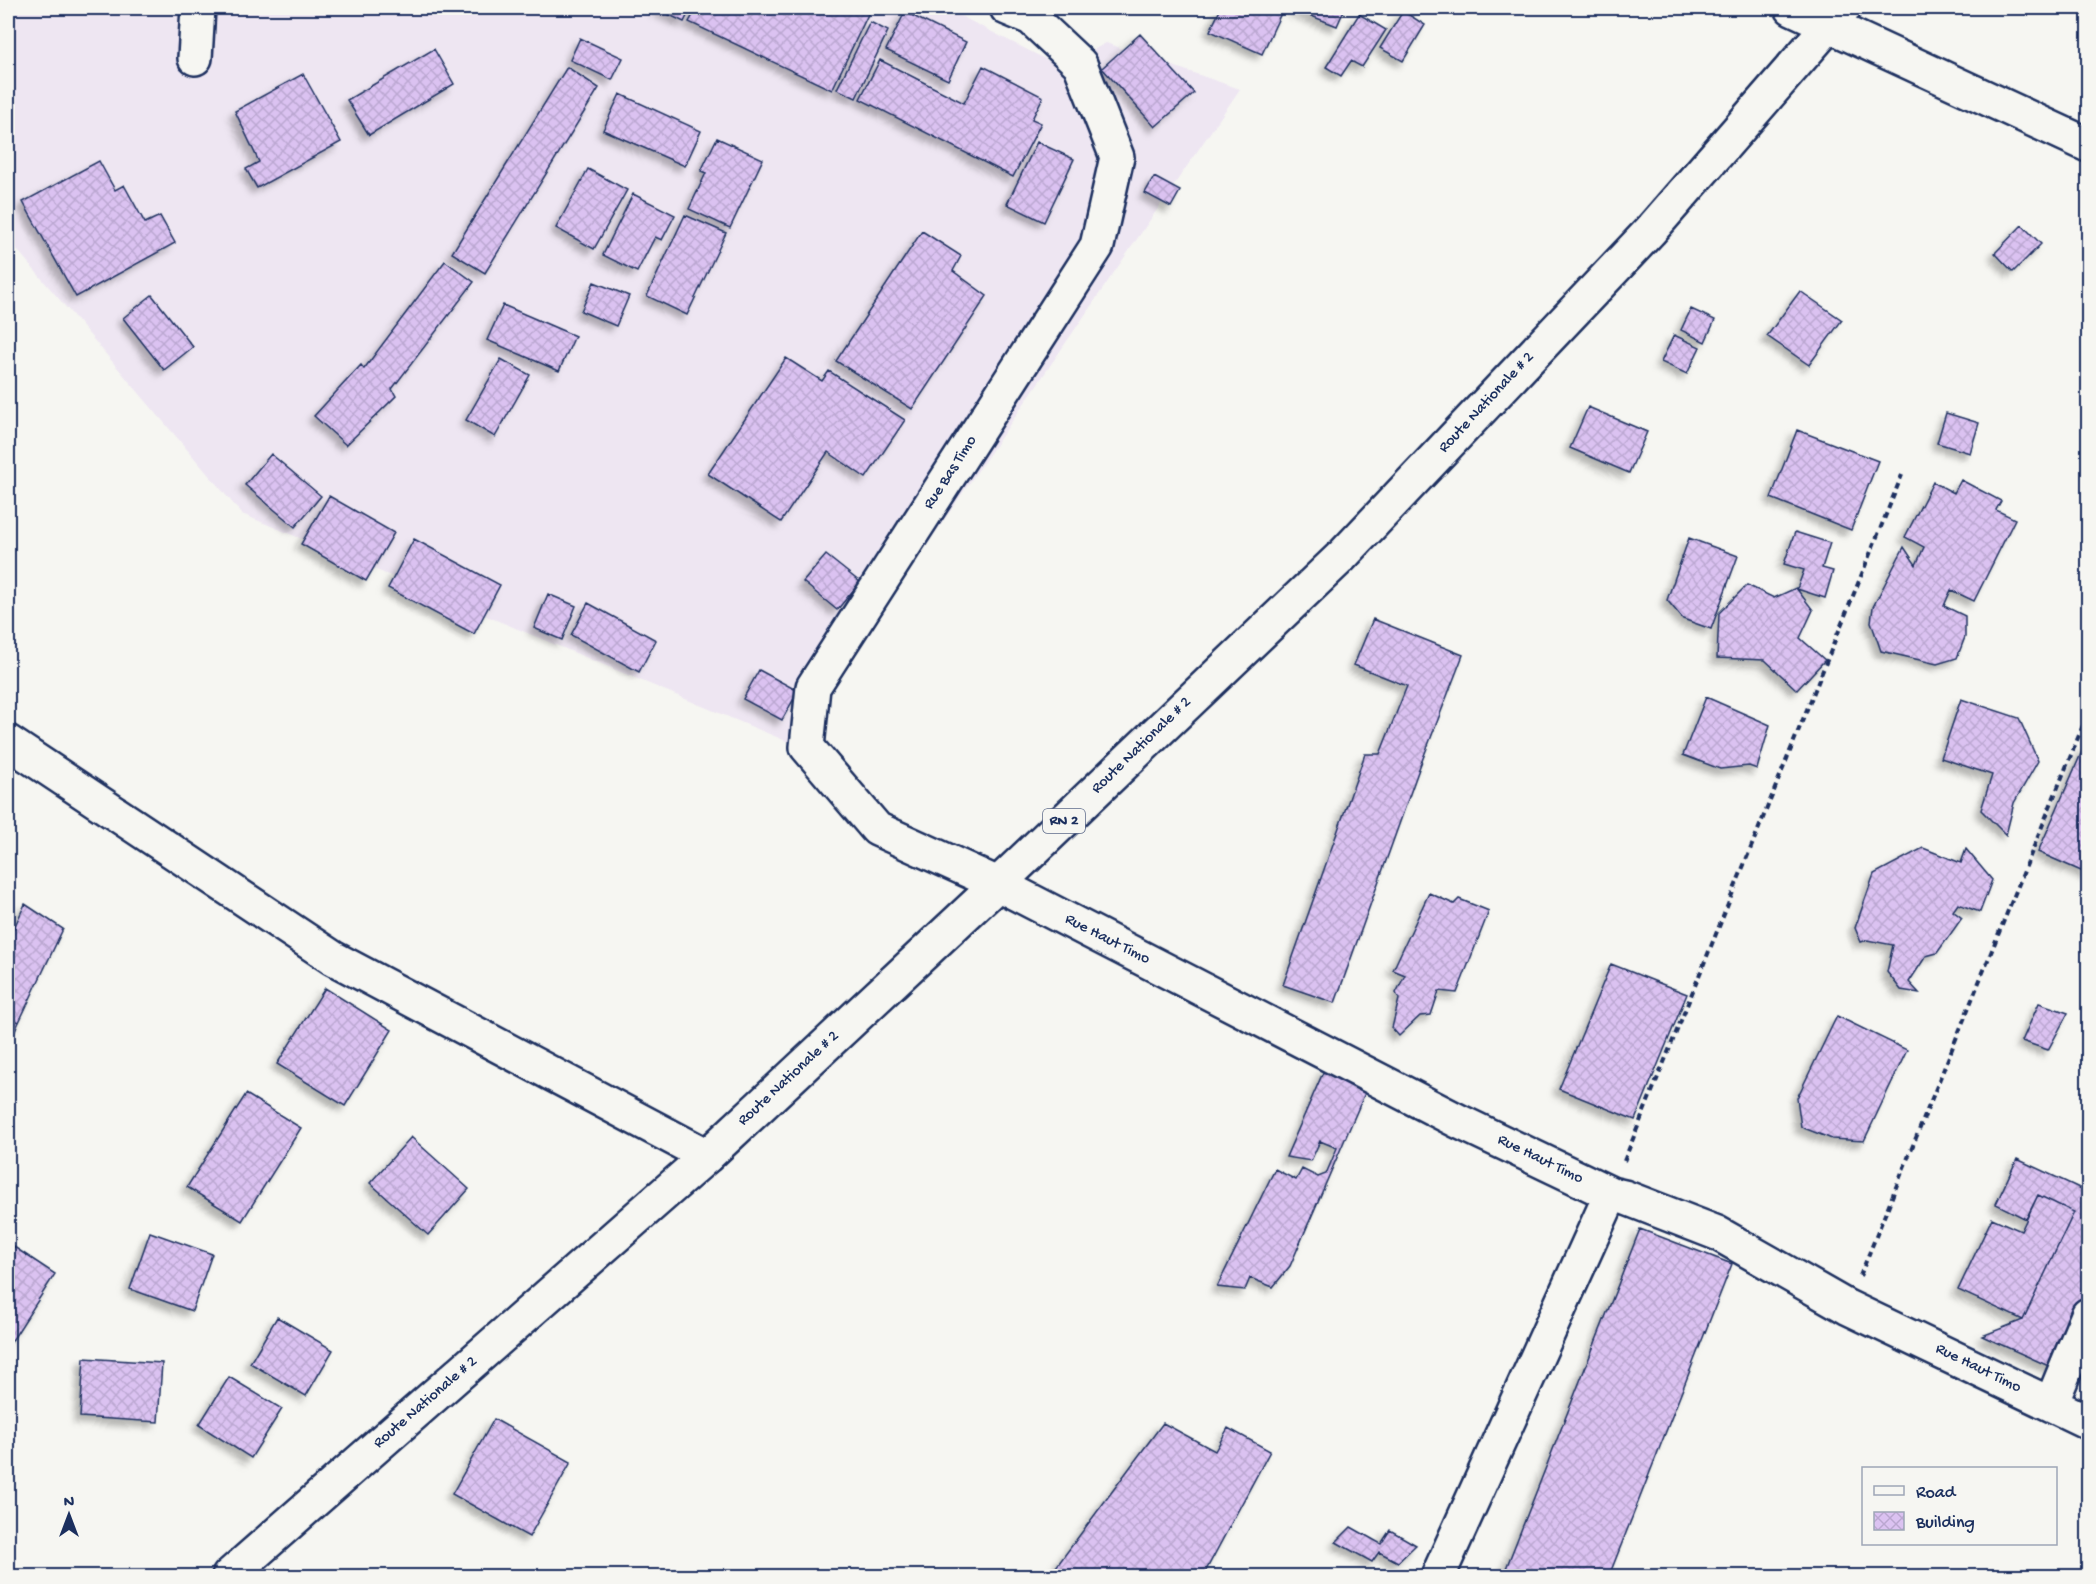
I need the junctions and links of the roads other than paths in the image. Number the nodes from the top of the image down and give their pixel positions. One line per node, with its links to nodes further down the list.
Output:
1 (198, 8): 5 (street)
2 (1006, 8): 8 (street, Rue Bas Timo)
3 (1792, 8): 4 (street)
4 (1836, 17): 6 (street); 8 (street, Route Nationale # 2 / RN 2)
5 (195, 58)
6 (2088, 145)
7 (8, 742): 9 (street)
8 (998, 884): 9 (street, Route Nationale # 2 / RN 2); 10 (street, Rue Haut Timo)
9 (707, 1156): 14 (street, Route Nationale # 2 / RN 2)
10 (1611, 1194): 12 (street, Rue Haut Timo); 15 (street)
11 (2088, 1315): 12 (street)
12 (2051, 1404): 13 (street, Rue Haut Timo)
13 (2088, 1422)
14 (229, 1576)
15 (1438, 1576)

